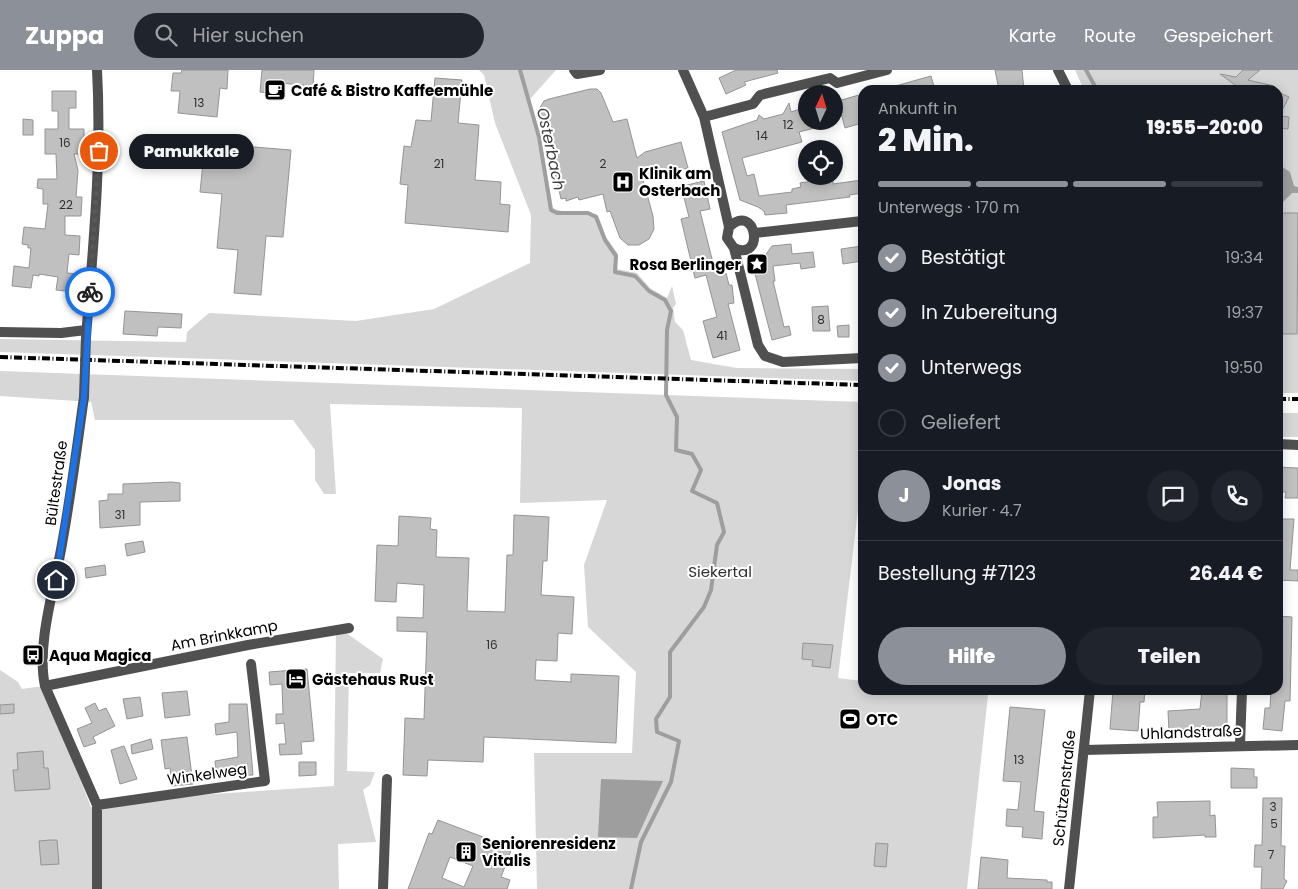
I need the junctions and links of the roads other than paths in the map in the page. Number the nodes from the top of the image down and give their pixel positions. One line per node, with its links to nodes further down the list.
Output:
1 (97, 70): 14 (street, Bültestraße)
2 (574, 70): 3 (street)
3 (600, 70)
4 (683, 70): 8 (street)
5 (887, 70): 8 (street)
6 (1058, 70): 7 (street)
7 (1066, 85)
8 (704, 116): 10 (street)
9 (858, 221): 11 (street)
10 (729, 227): 11 (street); 12 (street)
11 (755, 233): 12 (street)
12 (734, 248): 15 (street)
13 (0, 332): 14 (street)
14 (86, 333): 20 (street, Bültestraße, bridge)
15 (858, 358)
16 (1283, 444): 17 (street)
17 (1298, 445)
18 (349, 628): 20 (street, Am Brinkkamp)
19 (251, 664): 27 (street, Winkelweg)
20 (45, 686): 27 (street, Bültestraße)
21 (1090, 695): 25 (street, Schützenstraße)
22 (1242, 695): 24 (street)
23 (1298, 744): 24 (street, Uhlandstraße)
24 (1240, 745): 25 (street, Uhlandstraße)
25 (1084, 750): 30 (street, Schützenstraße)
26 (387, 779): 29 (street)
27 (96, 805): 28 (street, Bültestraße)
28 (97, 889)
29 (383, 889)
30 (1069, 889)

